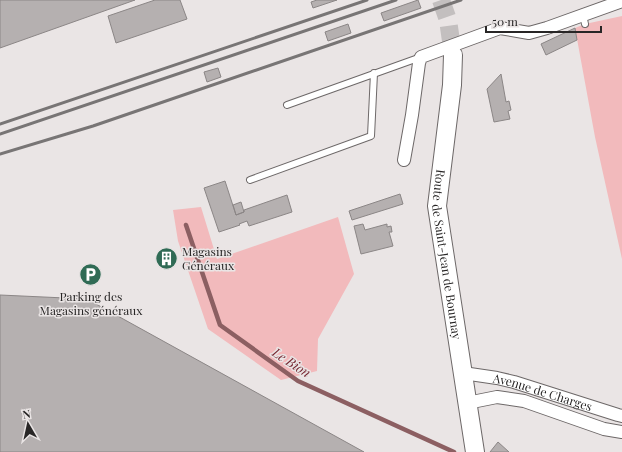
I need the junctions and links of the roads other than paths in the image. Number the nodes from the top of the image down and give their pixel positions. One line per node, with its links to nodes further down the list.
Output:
1 (622, 1): 3 (street)
2 (453, 55): 8 (main road, Route de Saint-Jean de Bournay)
3 (421, 57): 4 (lane); 6 (street)
4 (374, 73): 5 (lane); 7 (lane)
5 (287, 105)
6 (404, 160)
7 (250, 180)
8 (463, 373): 9 (main road, Route de Saint-Jean de Bournay); 10 (street, Avenue de Charges)
9 (467, 402): 11 (street, Avenue de Charges); 12 (main road, Route de Saint-Jean de Bournay)
10 (622, 416)
11 (622, 432)
12 (475, 452)

